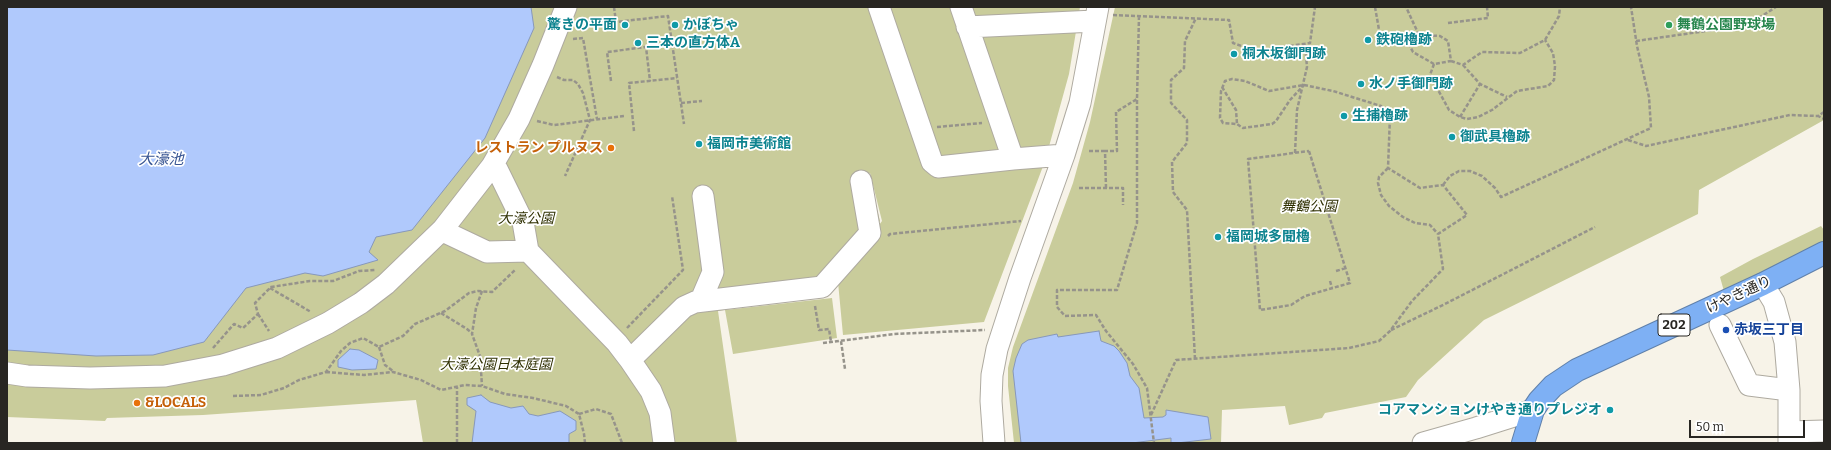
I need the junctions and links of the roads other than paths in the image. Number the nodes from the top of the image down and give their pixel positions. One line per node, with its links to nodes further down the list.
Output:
1 (566, 7): 18 (street)
2 (879, 7): 7 (street)
3 (961, 7): 5 (street)
4 (1097, 14): 5 (street); 6 (street)
5 (967, 27): 7 (street)
6 (1064, 155): 7 (street); 24 (street)
7 (1013, 159)
8 (498, 169): 12 (street)
9 (861, 181): 15 (street)
10 (703, 196): 15 (street)
11 (447, 233): 12 (street)
12 (528, 251): 17 (street)
13 (1824, 253): 14 (highway, けやき通り / 202)
14 (1763, 284): 19 (street); 20 (highway, けやき通り / 202)
15 (701, 300): 17 (street)
16 (1720, 325): 19 (street)
17 (630, 360): 23 (street)
18 (7, 373)
19 (1789, 390): 22 (street)
20 (1533, 410): 25 (street); 26 (highway, 202)
21 (1824, 431): 22 (street)
22 (1789, 437)
23 (664, 443)
24 (994, 443)
25 (1423, 443)
26 (1523, 443)

